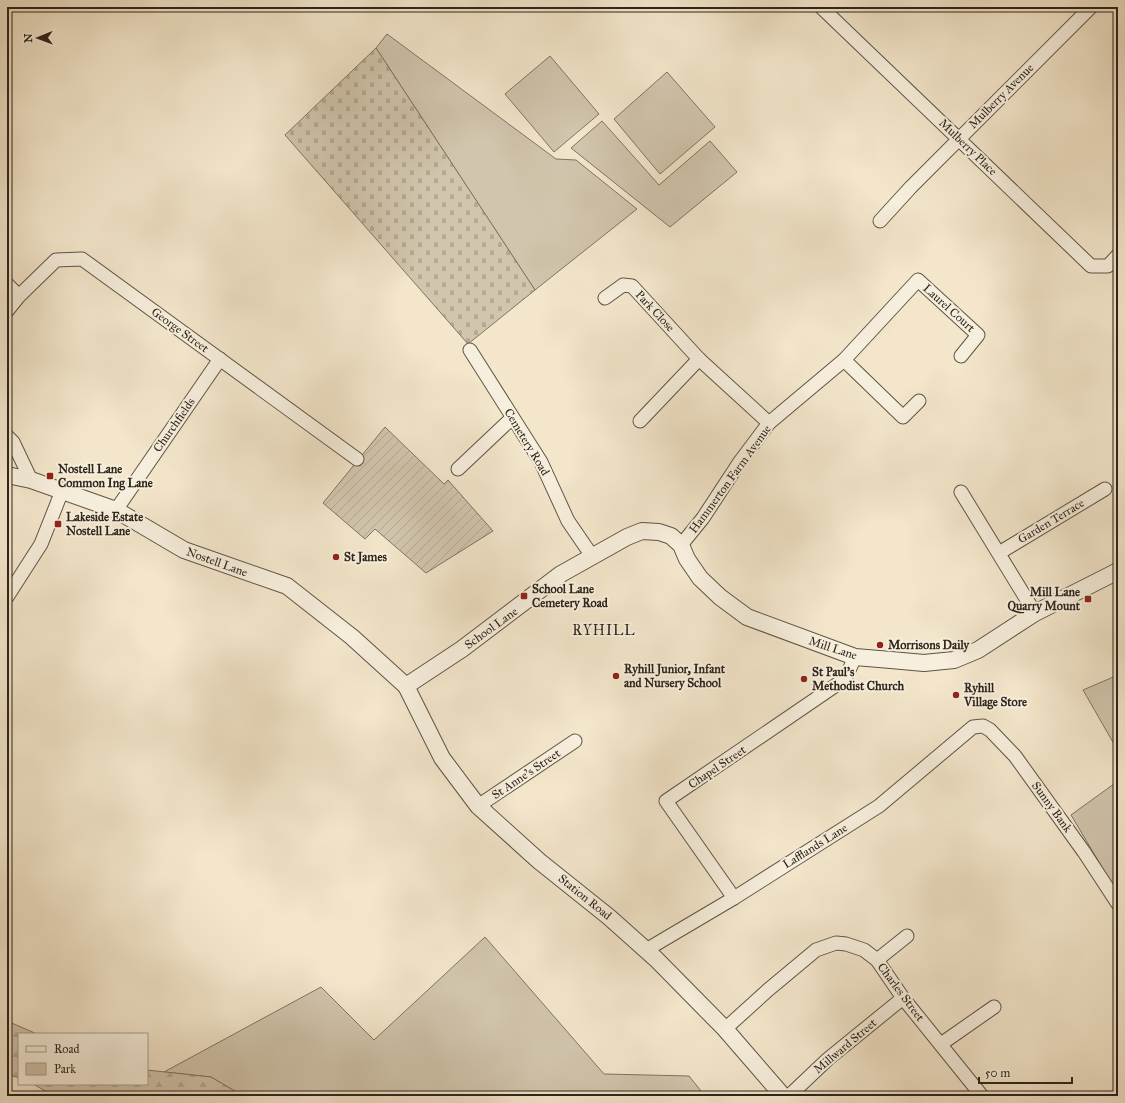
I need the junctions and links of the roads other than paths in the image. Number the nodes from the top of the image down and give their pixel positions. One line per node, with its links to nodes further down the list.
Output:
1 (821, 7): 3 (street, Mulberry Place)
2 (1091, 7): 3 (street, Mulberry Avenue)
3 (959, 139): 4 (street, Mulberry Avenue); 5 (street, Mulberry Place)
4 (880, 221)
5 (1118, 255)
6 (918, 280): 12 (street, Laurel Court); 15 (street, Hammerton Farm Avenue)
7 (7, 284): 8 (street)
8 (19, 296): 10 (street, George Street); 13 (street, George Street)
9 (605, 298): 14 (street, Park Close)
10 (7, 311)
11 (470, 350): 17 (street, Cemetery Road)
12 (961, 356)
13 (220, 359): 21 (street, George Street); 28 (street, Churchfields)
14 (699, 359): 18 (street); 19 (street, Park Close)
15 (844, 360): 16 (street); 19 (street, Hammerton Farm Avenue)
16 (919, 401)
17 (512, 418): 22 (street); 31 (street, Cemetery Road)
18 (640, 422)
19 (768, 423): 29 (street, Hammerton Farm Avenue)
20 (7, 436): 24 (street)
21 (356, 458)
22 (458, 470)
23 (7, 475): 24 (street, Nostell Lane)
24 (31, 480): 26 (street, Nostell Lane)
25 (1105, 489): 30 (street, Garden Terrace)
26 (62, 491): 28 (street, Nostell Lane); 33 (street)
27 (961, 492): 30 (street)
28 (116, 510): 36 (street, Nostell Lane)
29 (681, 545): 31 (street, School Lane); 35 (street, Mill Lane)
30 (999, 554): 34 (street)
31 (592, 556): 36 (street, School Lane)
32 (1118, 571): 34 (street, Mill Lane)
33 (7, 597)
34 (1035, 613): 35 (street, Mill Lane)
35 (855, 657): 40 (street, Chapel Street)
36 (406, 686): 39 (street, Station Road)
37 (973, 726): 40 (street, Lafflands Lane); 41 (street, Sunny Bank)
38 (574, 741): 39 (street, St Anne's Street)
39 (478, 806): 43 (street, Station Road)
40 (734, 898): 43 (street, Lafflands Lane)
41 (1118, 904)
42 (907, 936): 44 (street)
43 (646, 950): 47 (street, Station Road)
44 (877, 960): 45 (street, Charles Street); 47 (street, Charles Street)
45 (903, 998): 48 (street, Charles Street); 50 (street, Millward Street)
46 (994, 1007): 48 (street)
47 (725, 1029): 49 (street, Station Road)
48 (941, 1044): 51 (street, Charles Street)
49 (783, 1096)
50 (789, 1096)
51 (982, 1096)

